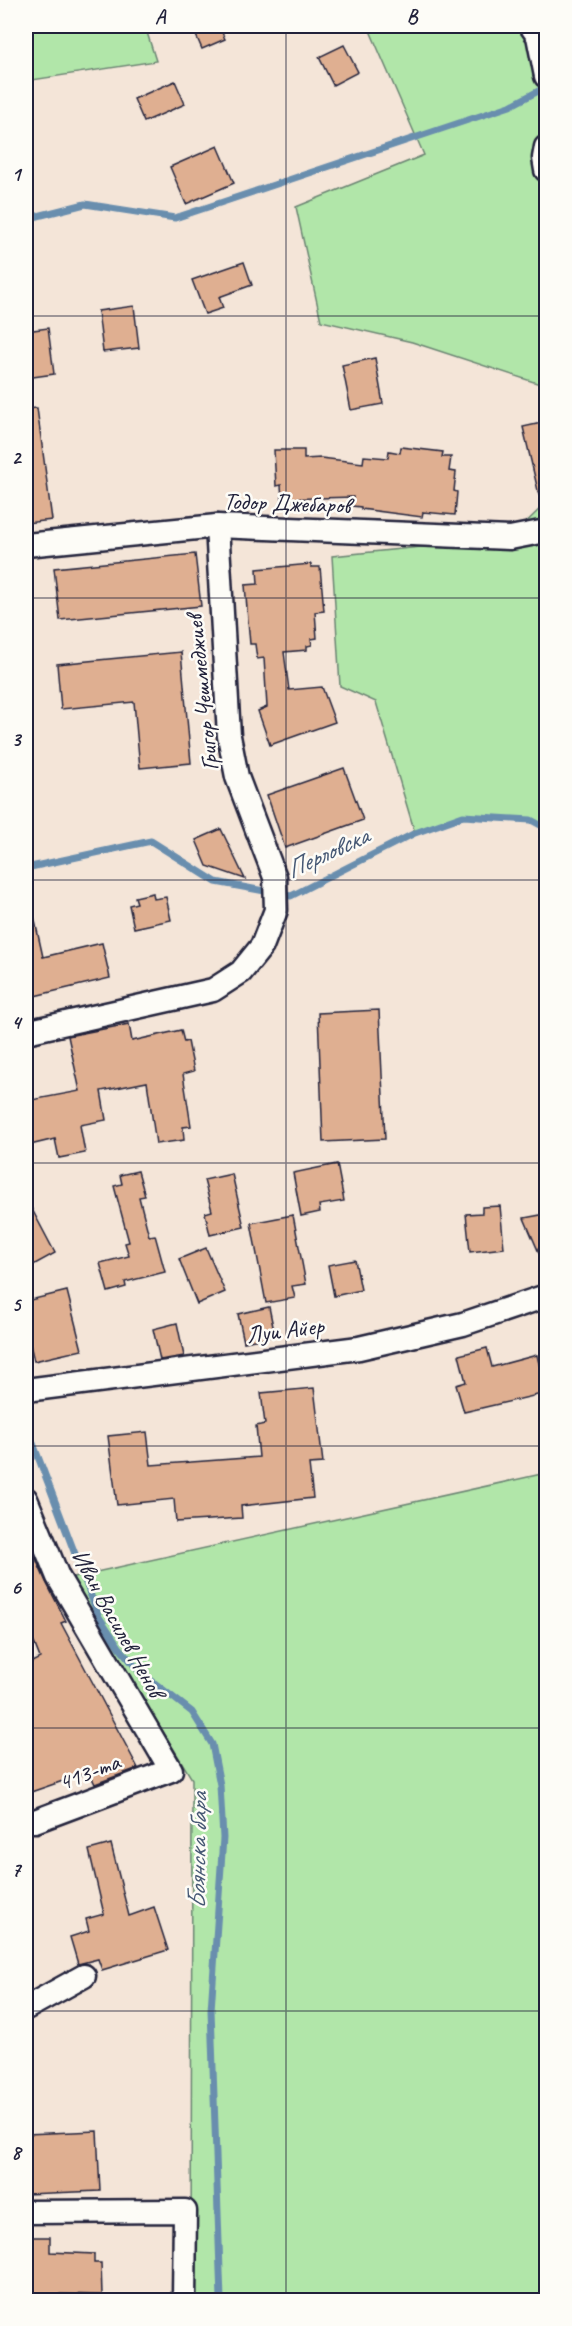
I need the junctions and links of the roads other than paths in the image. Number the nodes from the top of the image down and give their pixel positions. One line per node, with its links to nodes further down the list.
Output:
1 (535, 29): 2 (street)
2 (546, 76)
3 (546, 147): 4 (street)
4 (546, 170)
5 (217, 526): 6 (street, Тодор Джебаров); 7 (street, Тодор Джебаров); 8 (street, Григор Чешмеджиев)
6 (546, 531)
7 (26, 545)
8 (26, 1032)
9 (546, 1296): 10 (street, Луи Айер)
10 (26, 1390)
11 (26, 1499): 12 (street, Иван Василев Ненов)
12 (171, 1770): 13 (street, 413-та)
13 (26, 1821)
14 (84, 1976): 15 (street)
15 (26, 2008)
16 (26, 2212): 17 (street)
17 (184, 2301)

